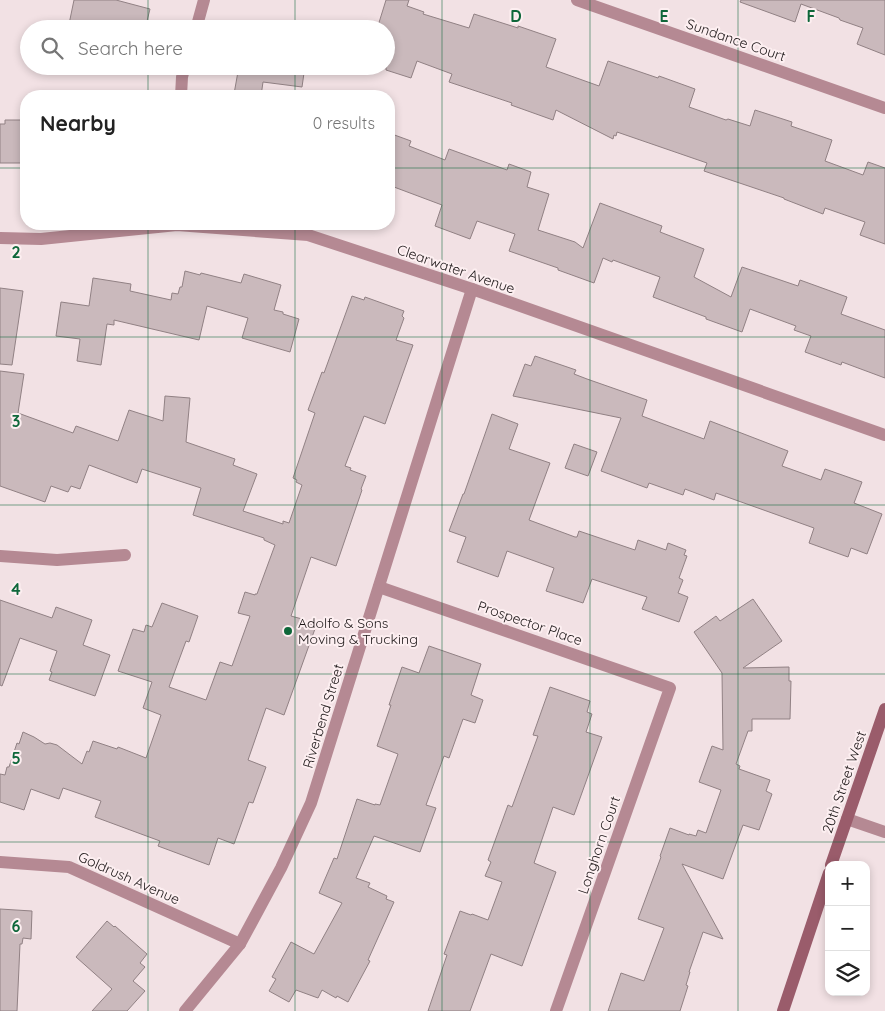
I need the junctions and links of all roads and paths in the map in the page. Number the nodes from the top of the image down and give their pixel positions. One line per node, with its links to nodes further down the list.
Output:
1 (204, 0): 3 (street)
2 (578, 0): 6 (street, Sundance Court)
3 (198, 20)
4 (183, 75): 5 (street)
5 (181, 90)
6 (885, 108)
7 (123, 230): 9 (street, Clearwater Avenue)
8 (248, 230): 10 (street, Clearwater Avenue)
9 (0, 238)
10 (472, 289): 11 (street, Clearwater Avenue); 14 (street, Riverbend Street)
11 (885, 435)
12 (0, 556): 13 (street)
13 (125, 556)
14 (380, 586): 15 (street, Prospector Place); 22 (street, Riverbend Street)
15 (670, 688): 24 (street, Longhorn Court)
16 (885, 709): 17 (street, 20th Street West)
17 (847, 818): 18 (street); 19 (street, 20th Street West)
18 (885, 832)
19 (832, 861)
20 (0, 862): 22 (street, Goldrush Avenue)
21 (825, 885): 25 (street)
22 (240, 944): 23 (street, Riverbend Street)
23 (185, 1011)
24 (556, 1011)
25 (783, 1011)

